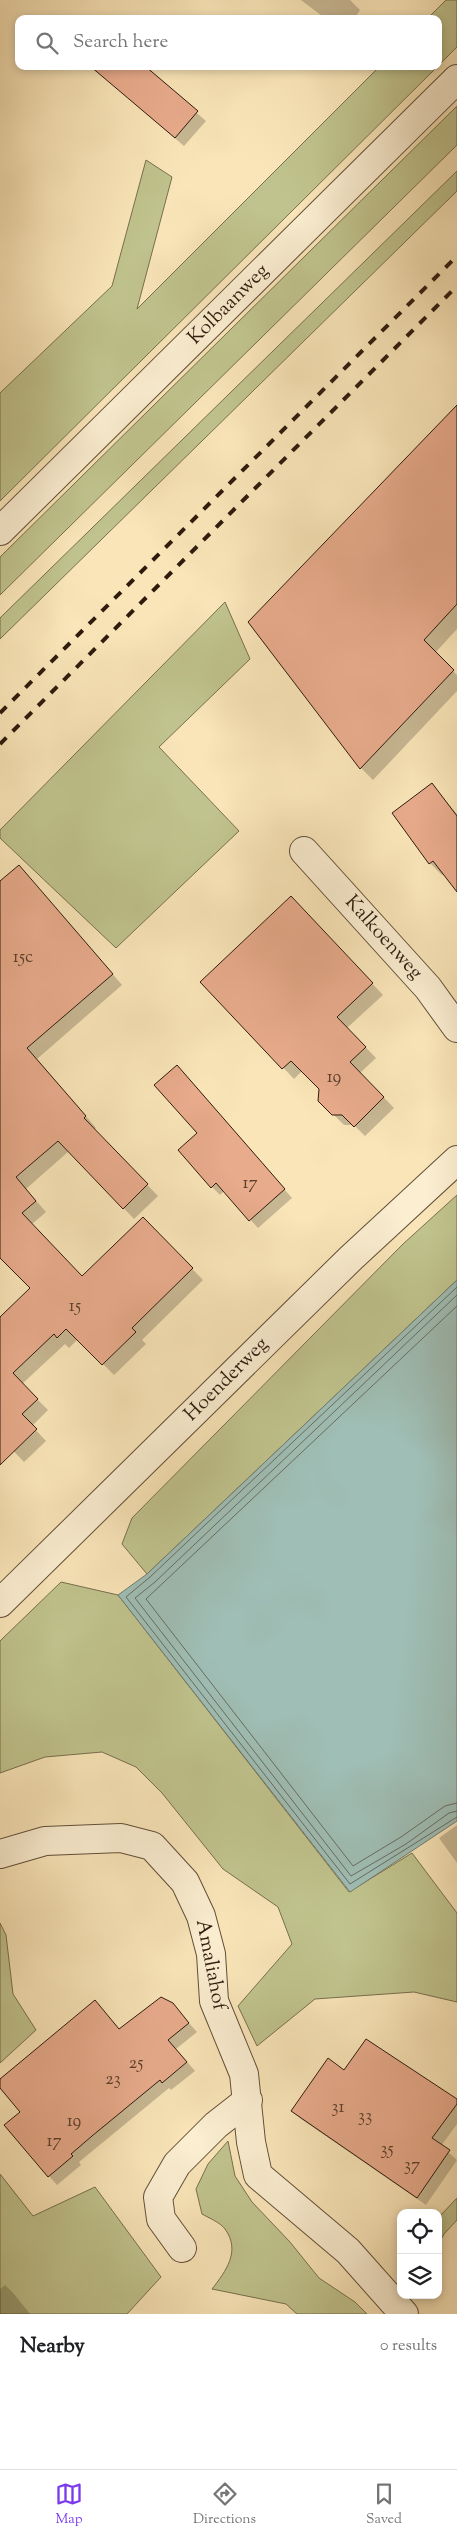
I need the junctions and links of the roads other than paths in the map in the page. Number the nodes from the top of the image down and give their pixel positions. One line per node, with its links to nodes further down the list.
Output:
1 (457, 79): 2 (street, Kolbaanweg)
2 (0, 531)
3 (304, 851): 4 (street, Kalkoenweg)
4 (457, 1028)
5 (457, 1160): 6 (street, Hoenderweg)
6 (0, 1603)
7 (0, 1854): 8 (street, Amaliahof)
8 (248, 2100): 9 (street); 10 (street, Amaliahof)
9 (182, 2248)
10 (404, 2314)

